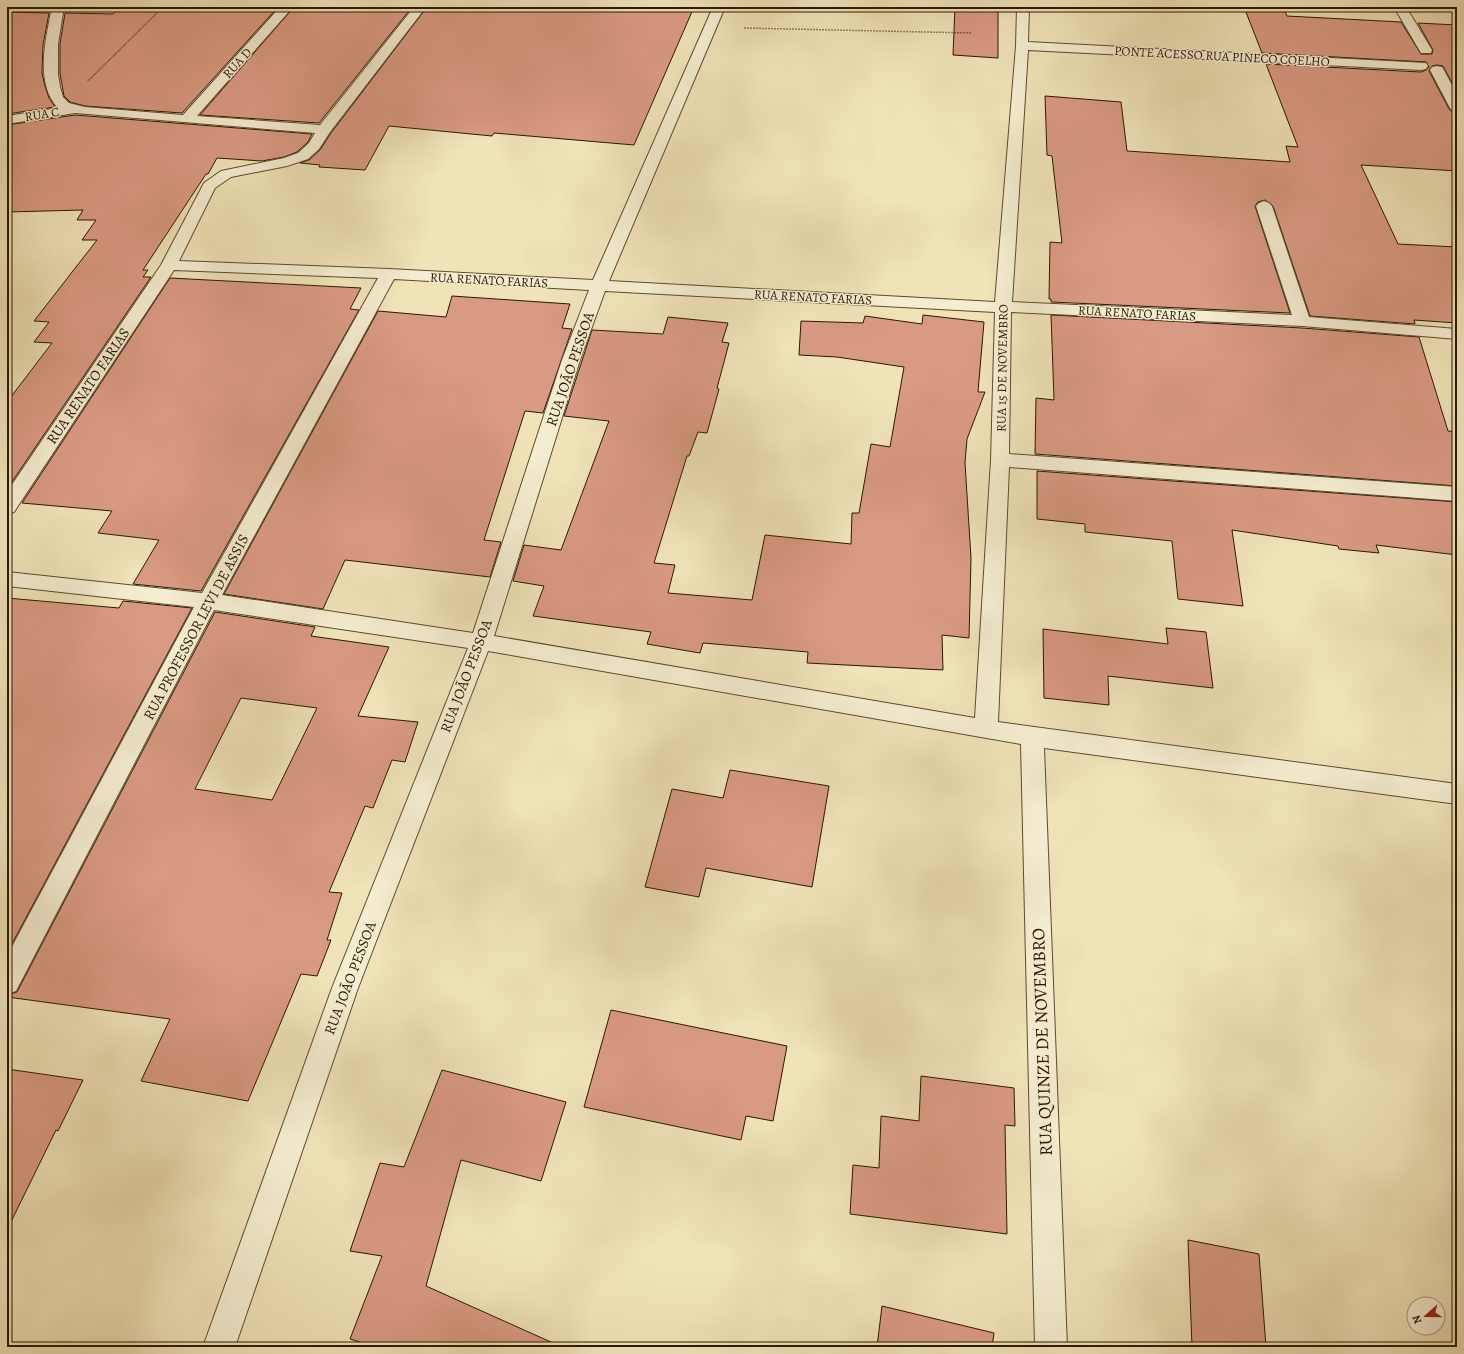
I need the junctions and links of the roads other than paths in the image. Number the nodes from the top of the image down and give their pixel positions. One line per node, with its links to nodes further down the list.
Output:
1 (58, 7): 11 (street)
2 (287, 7): 13 (street, RUA D)
3 (420, 7): 15 (street, RUA RENATO FARIAS)
4 (1023, 7): 7 (street, RUA 15 DE NOVEMBRO)
5 (1400, 7): 8 (street)
6 (715, 17): 19 (street, RUA JOÃO PESSOA)
7 (1022, 46): 9 (street, PONTE ACESSO RUA PINECO COELHO); 20 (street, RUA 15 DE NOVEMBRO)
8 (1426, 50)
9 (1421, 66)
10 (1437, 70): 12 (street)
11 (70, 107): 13 (street, RUA C); 14 (street, RUA C)
12 (1457, 108)
13 (187, 119): 15 (street, RUA C)
14 (7, 120)
15 (324, 130): 17 (street, RUA RENATO FARIAS)
16 (1264, 206): 21 (street)
17 (169, 265): 18 (street, RUA RENATO FARIAS); 25 (street, RUA RENATO FARIAS)
18 (389, 274): 19 (street, RUA RENATO FARIAS); 27 (street, RUA PROFESSOR LEVI DE ASSIS)
19 (599, 286): 20 (street, RUA RENATO FARIAS); 28 (street, RUA JOÃO PESSOA)
20 (1003, 307): 21 (street, RUA RENATO FARIAS); 23 (street, RUA 15 DE NOVEMBRO)
21 (1302, 321): 22 (street, RUA RENATO FARIAS)
22 (1457, 334)
23 (1000, 460): 24 (street); 29 (street, RUA 15 DE NOVEMBRO)
24 (1457, 494)
25 (7, 506)
26 (7, 580): 27 (street)
27 (208, 602): 28 (street); 32 (street, RUA PROFESSOR LEVI DE ASSIS)
28 (481, 642): 29 (street); 33 (street, RUA JOÃO PESSOA)
29 (986, 729): 30 (street)
30 (1032, 737): 31 (street); 34 (street, RUA QUINZE DE NOVEMBRO)
31 (1456, 794)
32 (7, 982)
33 (218, 1347)
34 (1051, 1347)

